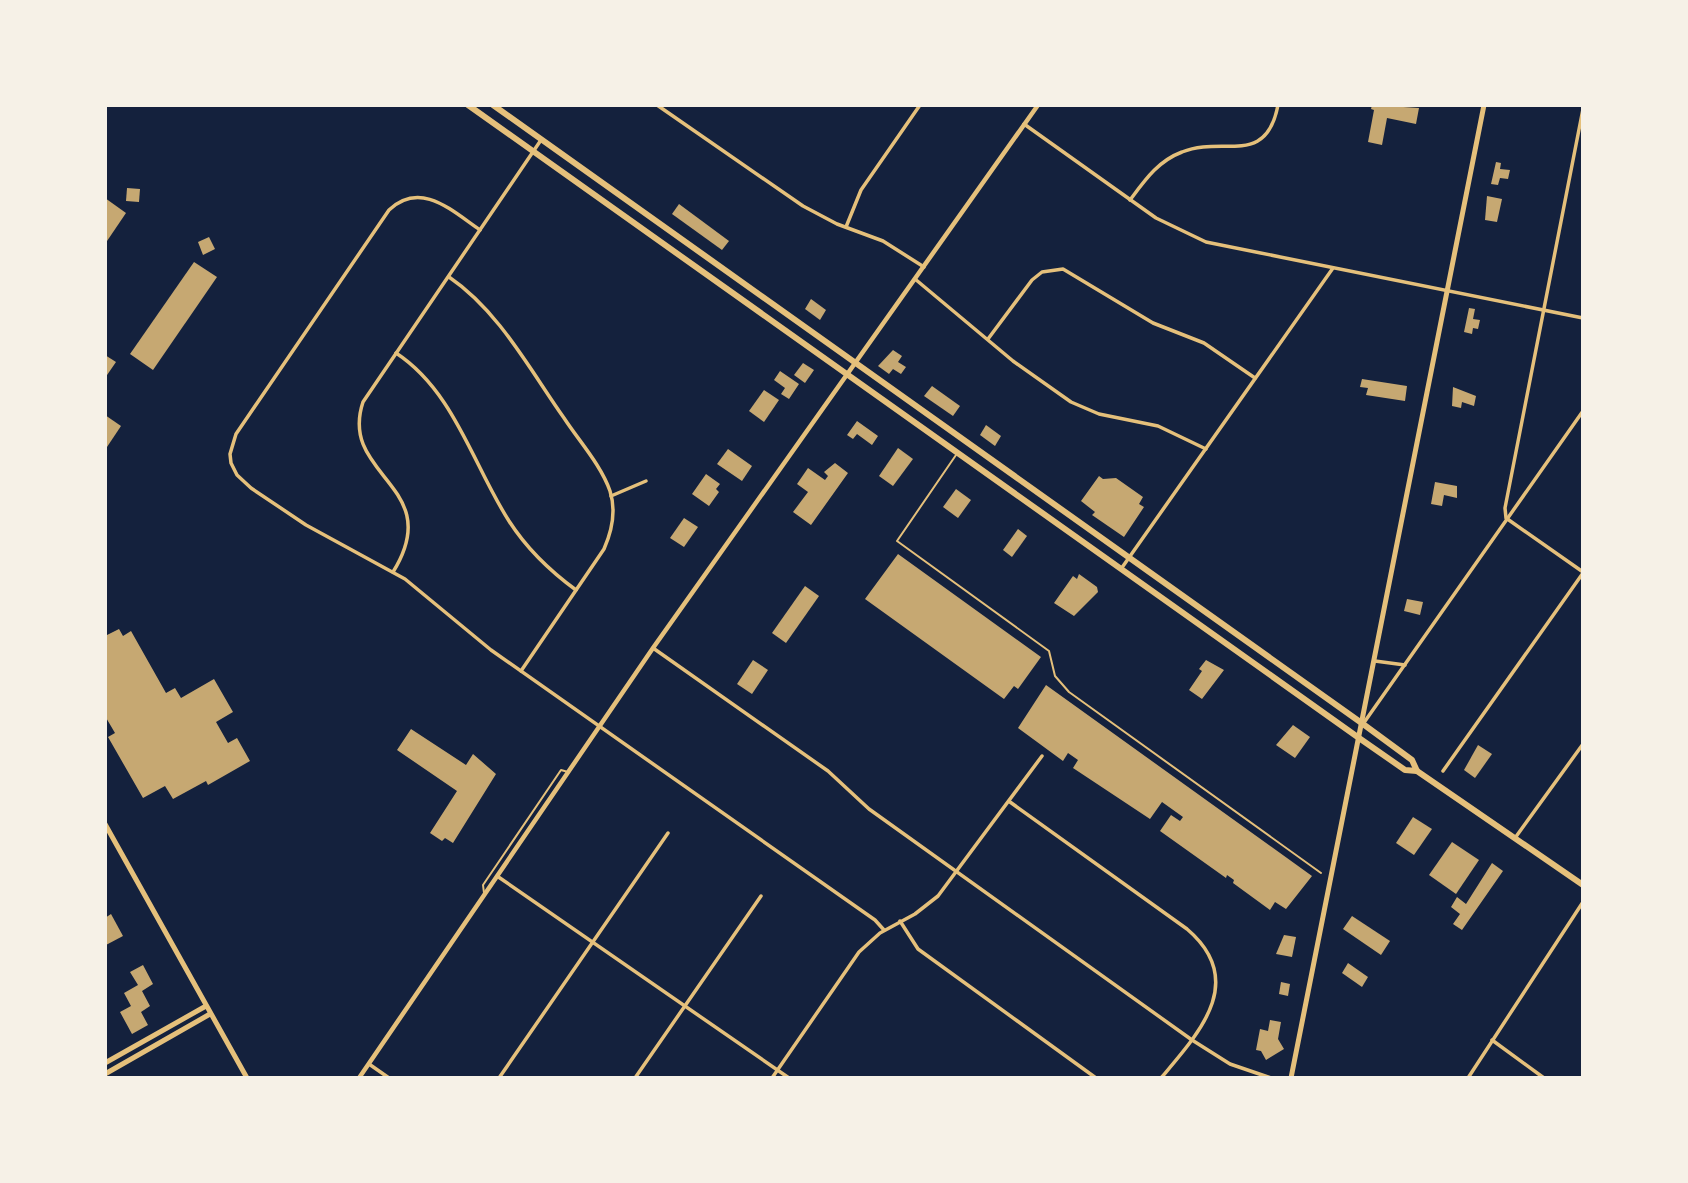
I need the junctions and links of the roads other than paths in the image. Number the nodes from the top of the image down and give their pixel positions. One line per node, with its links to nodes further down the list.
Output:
1 (468, 105): 11 (main road)
2 (494, 105): 10 (main road)
3 (657, 105): 13 (street)
4 (920, 105): 13 (street)
5 (1038, 105): 9 (street)
6 (1278, 105): 12 (street)
7 (1484, 105): 19 (main road)
8 (1583, 109): 20 (street)
9 (1024, 124): 12 (street); 15 (street)
10 (541, 139): 11 (street); 24 (main road)
11 (532, 151): 14 (street); 25 (main road)
12 (1130, 200): 16 (street)
13 (846, 227): 15 (street)
14 (480, 230): 17 (street); 36 (street)
15 (924, 267): 18 (street)
16 (1333, 268): 19 (street); 26 (street)
17 (449, 276): 23 (street); 32 (street)
18 (915, 279): 22 (street); 24 (street)
19 (1448, 290): 20 (street); 40 (main road)
20 (1543, 310): 21 (street); 33 (street)
21 (1583, 318)
22 (988, 339): 26 (street); 29 (street)
23 (396, 354): 36 (street); 38 (street)
24 (856, 365): 25 (street); 28 (main road)
25 (848, 376): 30 (main road); 39 (street)
26 (1255, 378): 29 (street)
27 (1583, 411): 33 (street)
28 (965, 443): 30 (lane); 34 (main road)
29 (1206, 449): 34 (street)
30 (957, 455): 35 (main road); 56 (lane)
31 (646, 481): 32 (street)
32 (611, 496): 38 (street)
33 (1506, 518): 37 (street); 41 (street)
34 (1128, 558): 35 (street); 43 (main road)
35 (1121, 569): 45 (main road)
36 (393, 572): 42 (street)
37 (1583, 572): 49 (street)
38 (576, 590): 42 (street)
39 (653, 649): 44 (street); 55 (street)
40 (1375, 661): 41 (street); 43 (main road)
41 (1405, 665): 43 (street)
42 (521, 671): 44 (street)
43 (1363, 724): 45 (main road); 48 (main road)
44 (600, 726): 50 (street); 63 (street)
45 (1359, 738): 48 (main road); 84 (main road)
46 (1583, 744): 54 (street)
47 (1042, 757): 51 (street)
48 (1417, 771): 54 (main road)
49 (1443, 771)
50 (569, 773): 57 (street); 59 (lane)
51 (1009, 802): 55 (street); 68 (street)
52 (105, 824): 65 (main road)
53 (668, 833): 64 (street)
54 (1515, 838): 58 (main road)
55 (959, 871): 62 (street); 68 (street)
56 (1321, 873)
57 (497, 876): 59 (street); 64 (street)
58 (1583, 885)
59 (485, 894): 71 (street)
60 (761, 896): 66 (street)
61 (1583, 902): 69 (street)
62 (901, 922): 63 (street); 81 (street)
63 (884, 930): 72 (street)
64 (592, 942): 66 (street); 77 (street)
65 (206, 1006): 67 (main road); 70 (main road)
66 (684, 1006): 72 (street); 78 (street)
67 (210, 1014): 73 (main road); 74 (main road)
68 (1192, 1040): 82 (street); 83 (street)
69 (1492, 1040): 85 (street); 86 (street)
70 (105, 1063)
71 (369, 1064): 75 (street); 76 (street)
72 (777, 1070): 79 (street); 80 (street)
73 (105, 1074)
74 (247, 1078)
75 (359, 1078)
76 (389, 1078)
77 (499, 1078)
78 (635, 1078)
79 (772, 1078)
80 (789, 1078)
81 (1096, 1078)
82 (1161, 1078)
83 (1271, 1078)
84 (1292, 1078)
85 (1468, 1078)
86 (1544, 1078)

